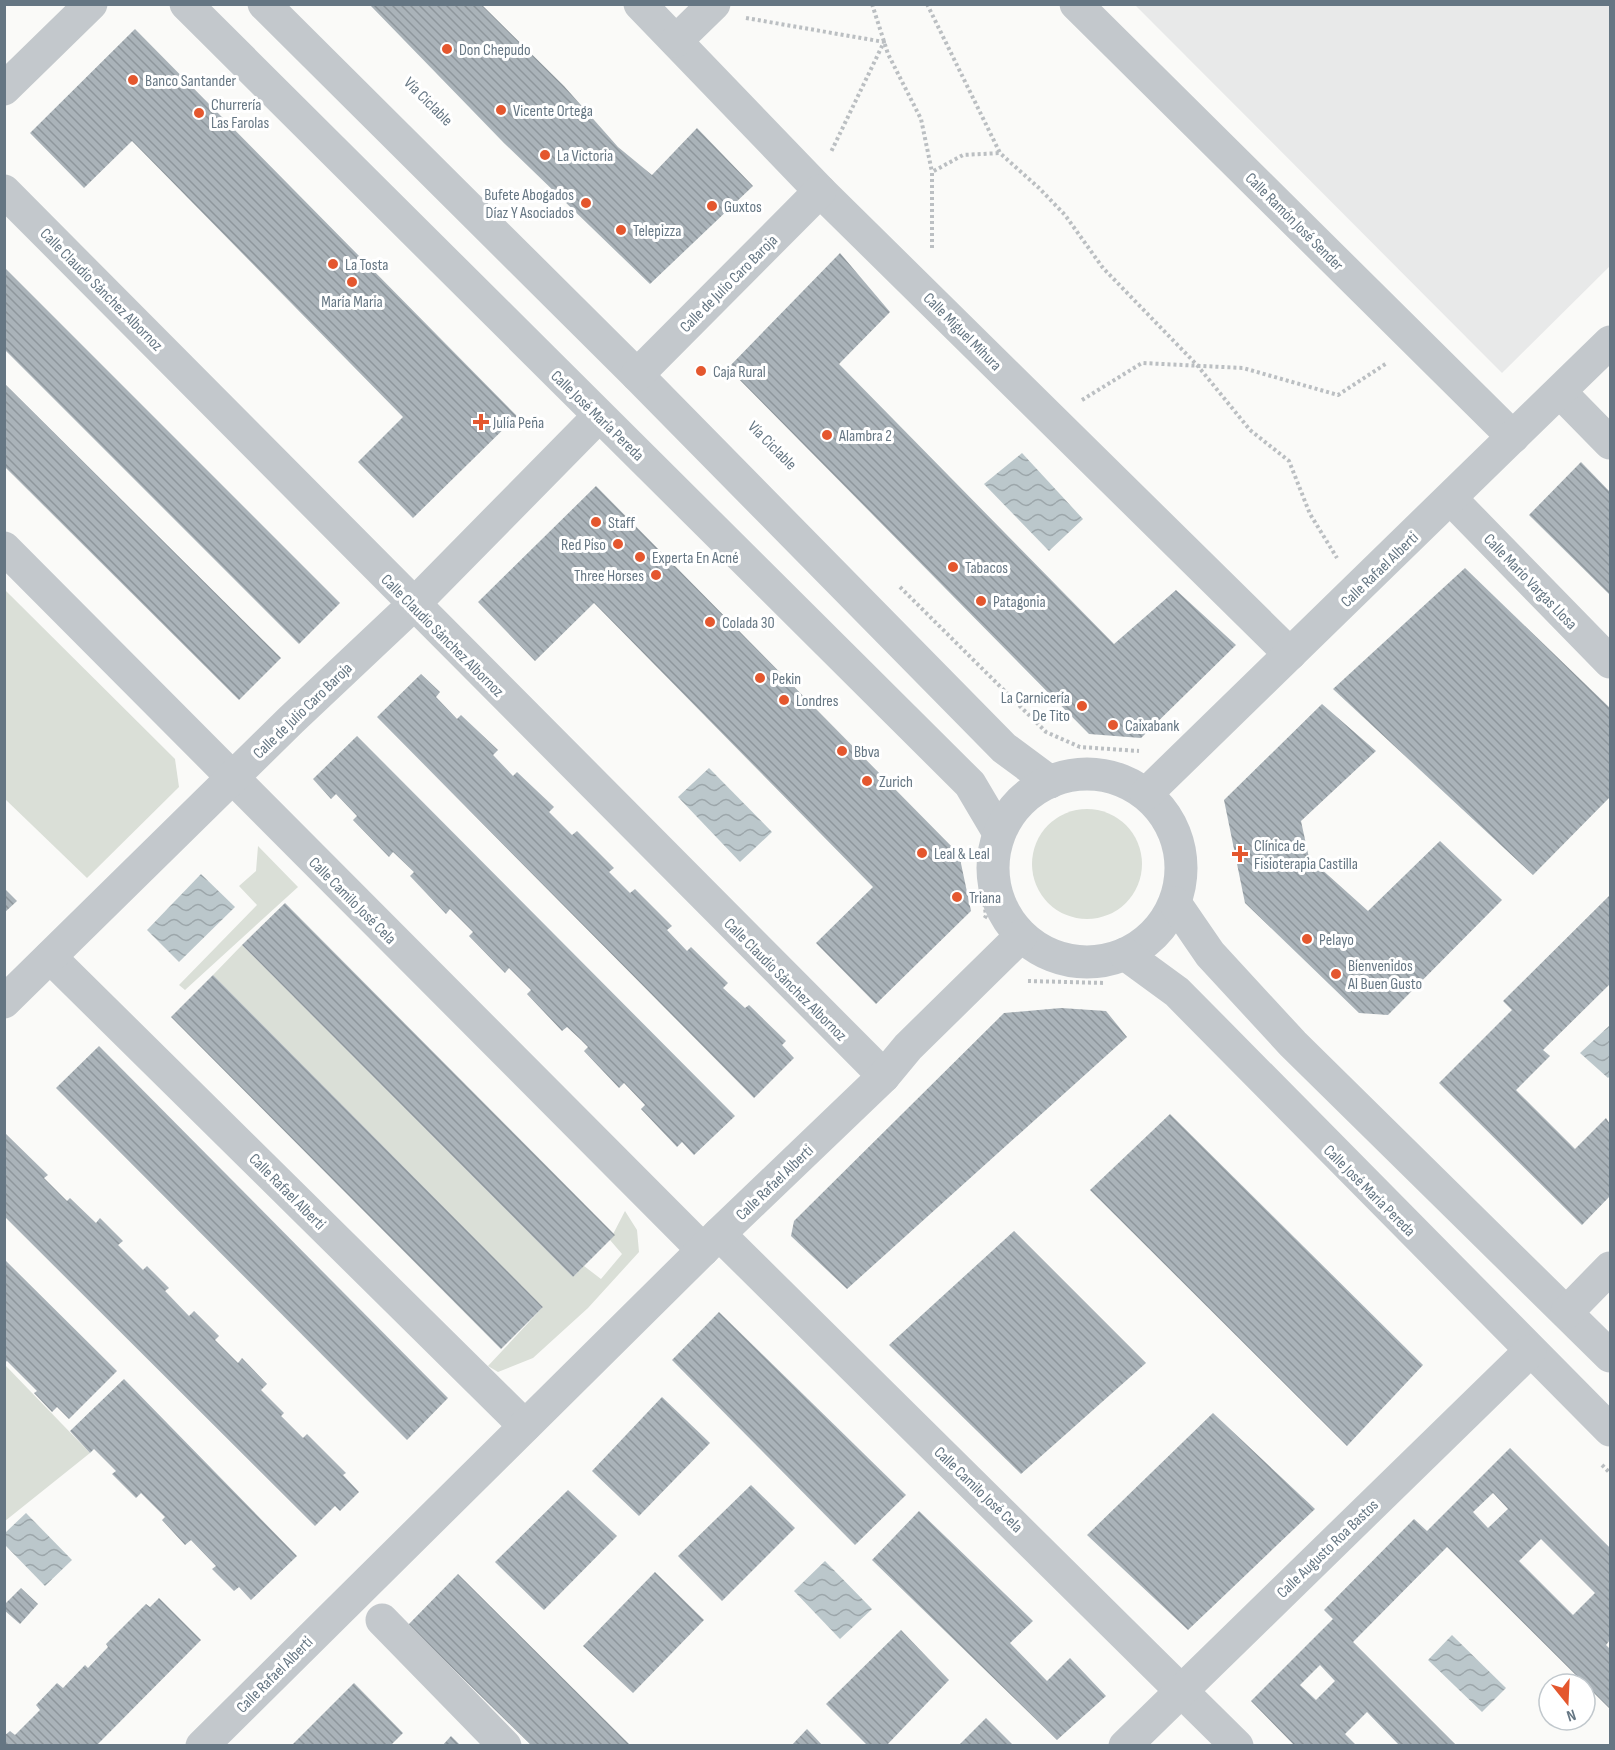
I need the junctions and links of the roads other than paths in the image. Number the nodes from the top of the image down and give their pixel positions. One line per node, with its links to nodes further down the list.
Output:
1 (91, 4): 8 (street)
2 (186, 4): 14 (street, Calle José María Pereda)
3 (264, 4): 12 (street)
4 (640, 4): 7 (street, Calle Miguel Mihura)
5 (1076, 4): 15 (street, Calle Ramón José Sender)
6 (727, 11): 7 (street)
7 (676, 40): 10 (street, Calle Miguel Mihura)
8 (4, 89)
9 (4, 190): 19 (street, Calle Claudio Sánchez Albornoz)
10 (820, 191): 12 (street, Calle de Julio Caro Baroja); 20 (street, Calle Miguel Mihura)
11 (1611, 342): 13 (street, Calle Rafael Alberti)
12 (637, 375): 23 (street)
13 (1560, 392): 15 (street, Calle Rafael Alberti); 16 (street)
14 (598, 417): 19 (street, Calle de Julio Caro Baroja); 25 (street, Calle José María Pereda)
15 (1513, 437): 17 (street, Calle Rafael Alberti)
16 (1611, 443)
17 (1452, 500): 20 (street, Calle Rafael Alberti); 21 (street, Calle Mario Vargas Llosa)
18 (4, 548): 22 (street, Calle Camilo José Cela)
19 (413, 605): 22 (street, Calle de Julio Caro Baroja); 31 (street, Calle Claudio Sánchez Albornoz)
20 (1290, 654): 24 (street, Calle Rafael Alberti)
21 (1611, 662)
22 (232, 778): 29 (street, Calle de Julio Caro Baroja); 32 (street, Calle Camilo José Cela)
23 (1050, 782): 24 (street); 25 (street)
24 (1146, 794): 26 (street)
25 (999, 833): 27 (street)
26 (1175, 903): 28 (street); 34 (street)
27 (1021, 936): 28 (street); 31 (street, Calle Rafael Alberti)
28 (1125, 954): 35 (street, Calle José María Pereda)
29 (50, 957): 30 (street, Calle de Julio Caro Baroja); 37 (street, Calle Rafael Alberti)
30 (4, 1002)
31 (884, 1076): 32 (street, Calle Rafael Alberti)
32 (711, 1242): 37 (street, Calle Rafael Alberti); 40 (street, Calle Camilo José Cela)
33 (1611, 1268): 34 (street)
34 (1567, 1312): 36 (street)
35 (1530, 1351): 38 (street, Calle José María Pereda); 40 (street, Calle Augusto Roa Bastos)
36 (1611, 1356)
37 (525, 1426): 41 (street, Calle Rafael Alberti)
38 (1602, 1443)
39 (382, 1620): 42 (street)
40 (1182, 1689): 43 (street, Calle Augusto Roa Bastos); 44 (street, Calle Camilo José Cela)
41 (202, 1746)
42 (505, 1746)
43 (1125, 1746)
44 (1237, 1746)

